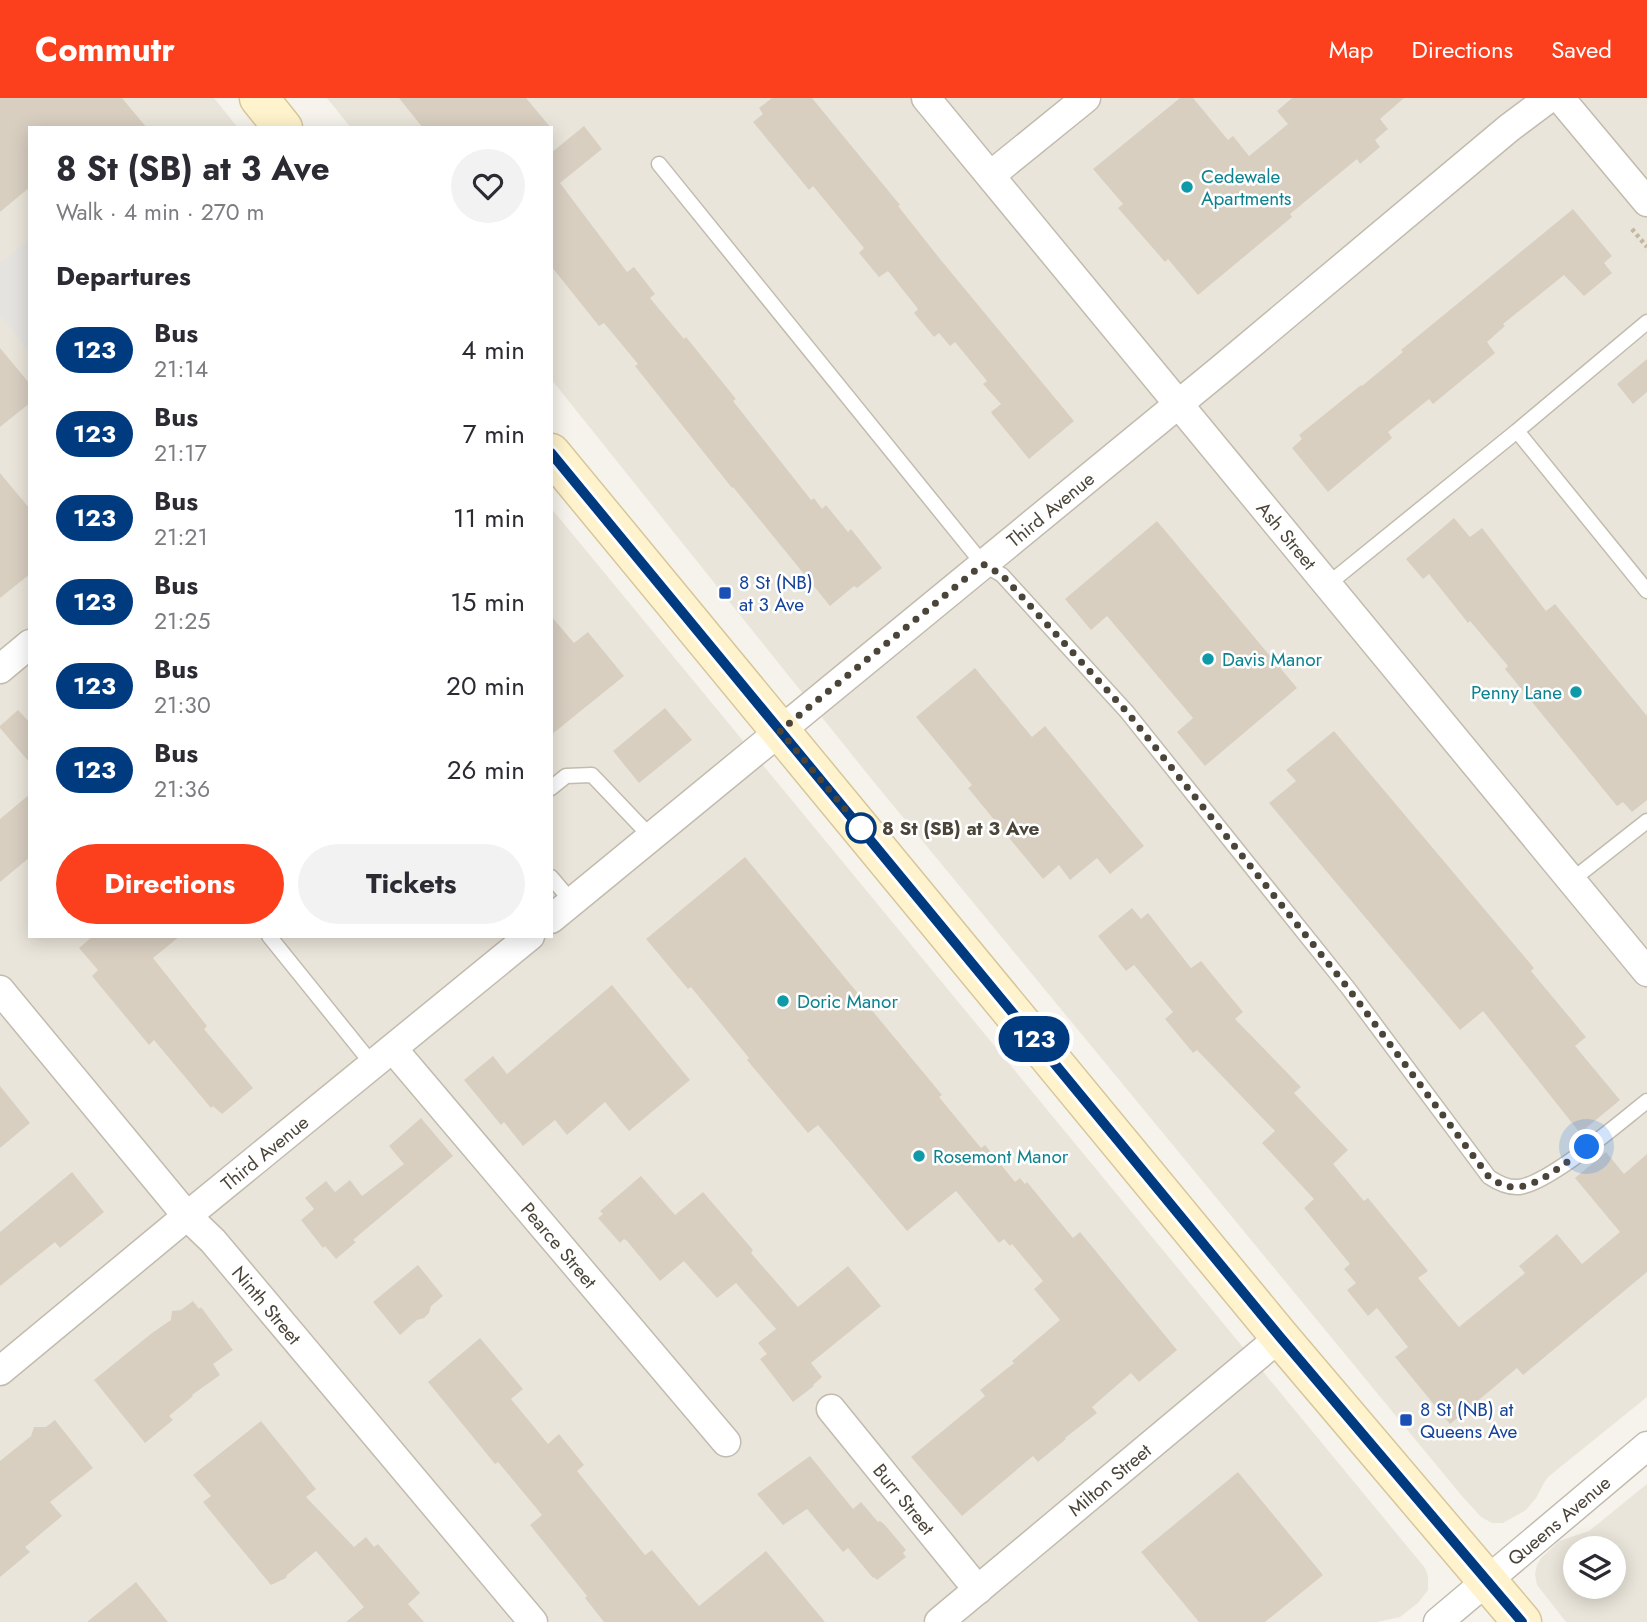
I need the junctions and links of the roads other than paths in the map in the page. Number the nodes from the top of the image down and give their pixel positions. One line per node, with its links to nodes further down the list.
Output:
1 (259, 98): 6 (street)
2 (926, 98): 8 (street, Ash Street)
3 (1086, 98): 8 (street)
4 (1549, 98): 11 (street, Third Avenue)
5 (1560, 98): 9 (street)
6 (281, 126)
7 (659, 164): 14 (lane)
8 (991, 175): 11 (street, Ash Street)
9 (1647, 202)
10 (1647, 322): 12 (lane)
11 (1178, 404): 14 (street, Third Avenue); 15 (street, Ash Street)
12 (1517, 430): 15 (lane); 16 (lane)
13 (553, 455): 19 (street)
14 (983, 564): 19 (street, Third Avenue); 31 (lane)
15 (1327, 585): 23 (street, Ash Street)
16 (1647, 591)
17 (28, 646): 18 (street)
18 (0, 669)
19 (780, 731): 22 (street, Third Avenue); 33 (street)
20 (553, 786): 22 (lane)
21 (1647, 821): 23 (lane)
22 (651, 837): 25 (street, Third Avenue)
23 (1572, 880): 28 (street, Ash Street)
24 (553, 884): 25 (lane)
25 (561, 911)
26 (271, 938): 30 (lane)
27 (528, 938): 30 (street, Third Avenue)
28 (1647, 972)
29 (0, 990): 32 (street, Ninth Street)
30 (383, 1057): 32 (street, Third Avenue); 36 (street, Pearce Street)
31 (1647, 1101)
32 (187, 1216): 34 (street, Third Avenue); 40 (street, Ninth Street)
33 (1280, 1337): 38 (street); 39 (street, Milton Street)
34 (0, 1371)
35 (831, 1409): 39 (street, Burr Street)
36 (726, 1442)
37 (1647, 1446): 38 (street, Queens Avenue)
38 (1488, 1581): 42 (street, Queens Avenue); 43 (street)
39 (978, 1590): 41 (street, Milton Street)
40 (533, 1622)
41 (939, 1622)
42 (1438, 1622)
43 (1522, 1622)

